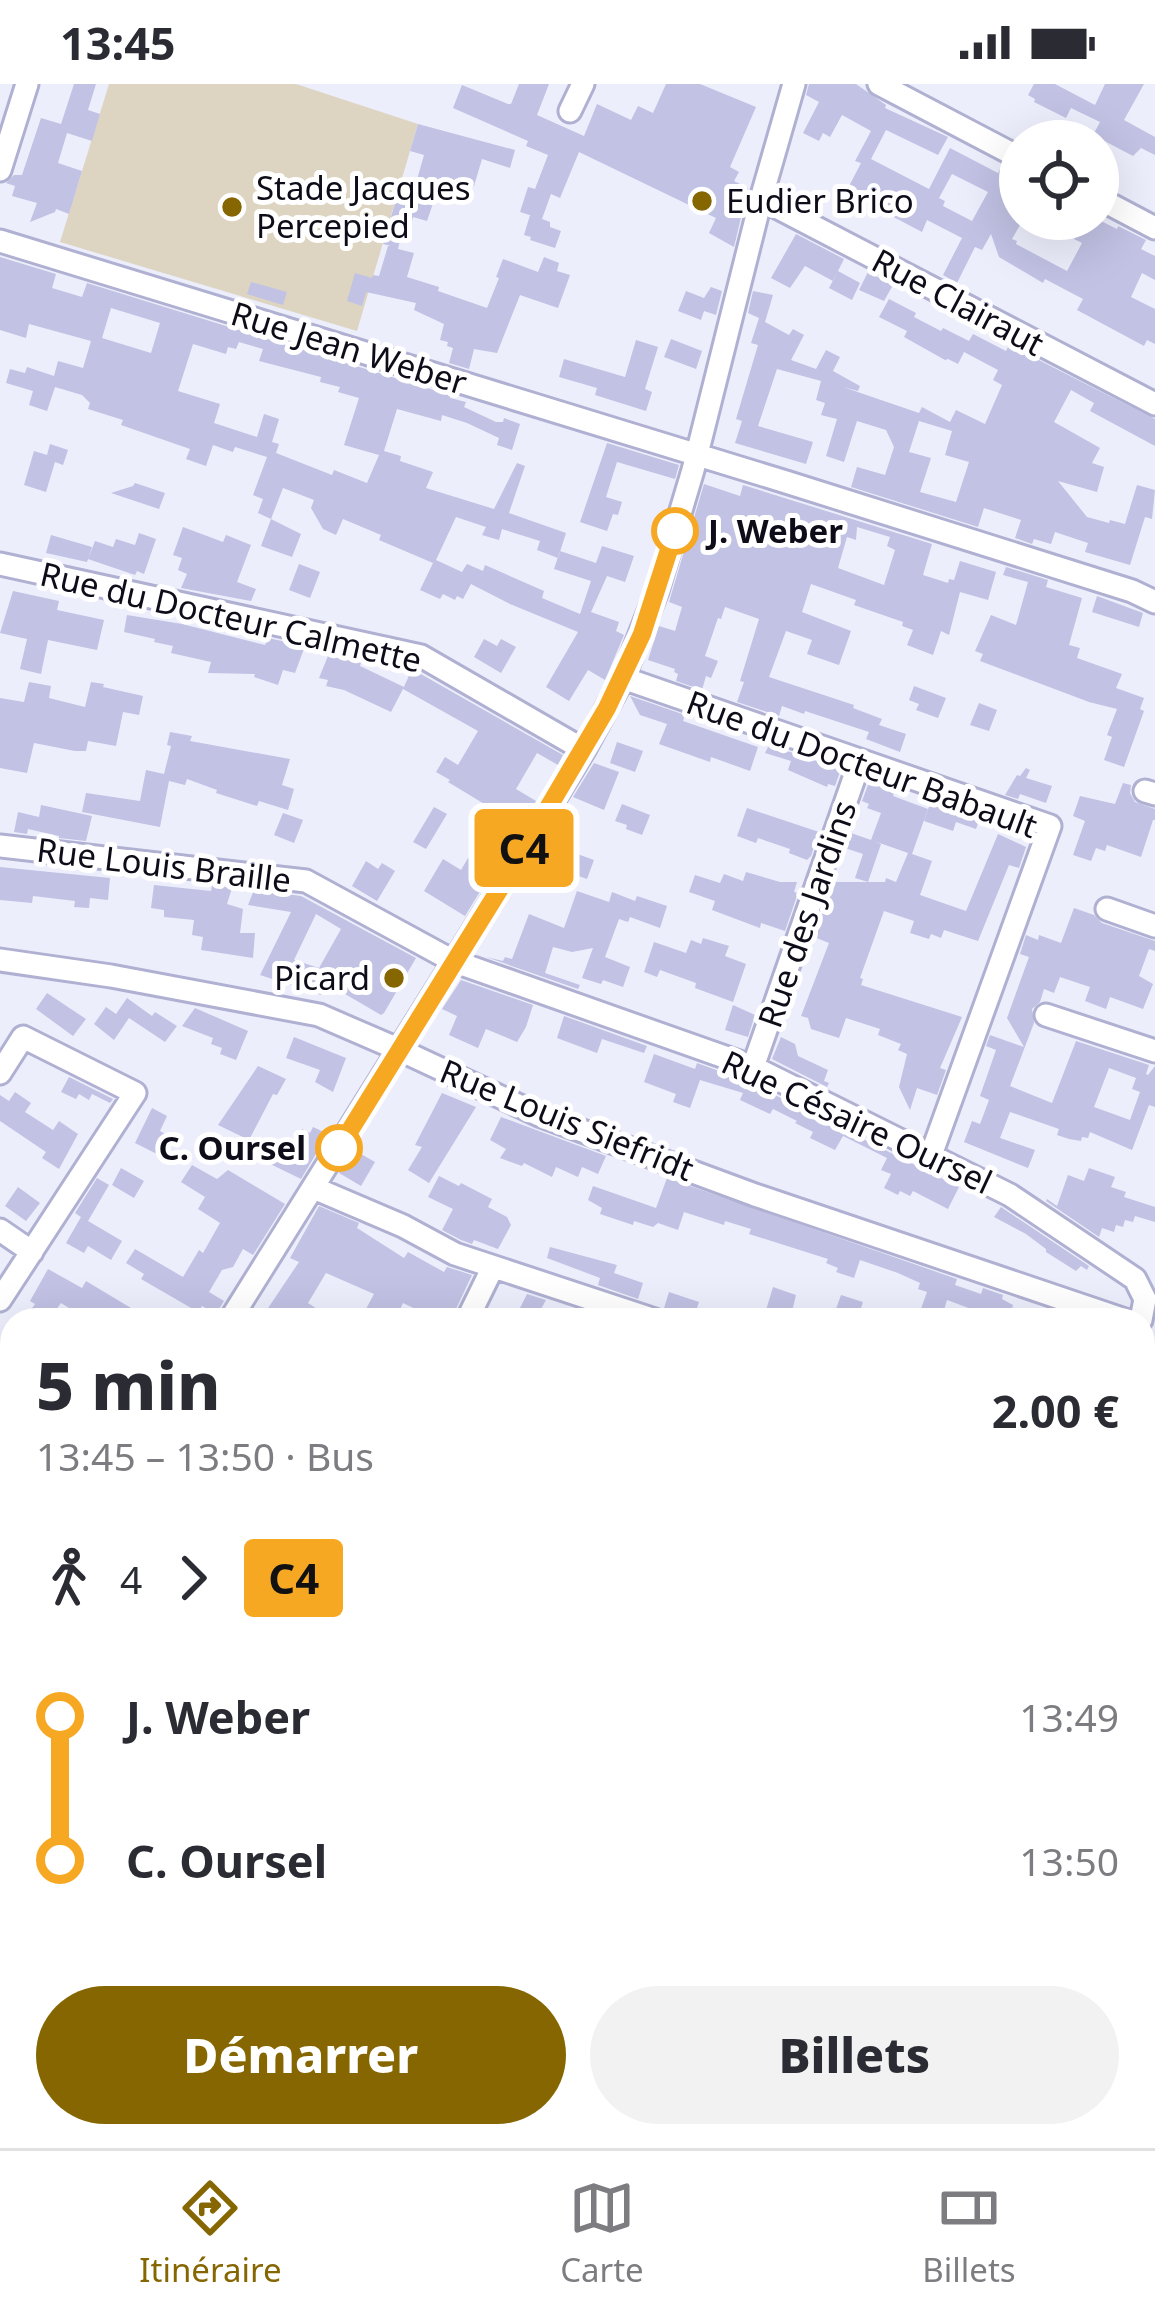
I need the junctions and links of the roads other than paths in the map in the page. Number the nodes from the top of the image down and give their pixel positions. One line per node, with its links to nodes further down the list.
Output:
1 (27, 84): 7 (street)
2 (583, 84): 5 (street)
3 (794, 84): 8 (street)
4 (879, 84): 6 (street)
5 (570, 111)
6 (999, 147)
7 (0, 170)
8 (761, 199): 12 (street, Rue Clairaut); 13 (street)
9 (1119, 209): 10 (street)
10 (1155, 228)
11 (0, 241): 13 (street, Rue Jean Weber)
12 (1155, 404)
13 (697, 455): 15 (street, Rue Jean Weber); 16 (street)
14 (0, 564): 17 (street, Rue du Docteur Calmette)
15 (1155, 602)
16 (623, 678): 17 (street); 18 (street, Rue du Docteur Babault)
17 (584, 750): 23 (street)
18 (860, 761): 27 (street, Rue des Jardins); 29 (street, Rue du Docteur Babault)
19 (0, 846): 23 (street, Rue Louis Braille)
20 (1107, 909): 21 (street)
21 (1155, 926)
22 (0, 960): 25 (street, Rue Louis Siefridt)
23 (452, 961): 25 (street); 27 (street, Rue Césaire Oursel)
24 (1046, 1015): 26 (street)
25 (400, 1049): 30 (street); 38 (street, Rue Louis Siefridt)
26 (1155, 1052)
27 (753, 1067): 29 (street, Rue Césaire Oursel)
28 (0, 1072): 32 (street)
29 (931, 1155): 39 (street, Rue Césaire Oursel)
30 (314, 1188): 33 (street); 35 (street)
31 (0, 1230): 32 (street)
32 (32, 1252): 34 (street)
33 (493, 1267): 36 (street); 37 (street)
34 (0, 1300)
35 (238, 1308)
36 (473, 1308)
37 (590, 1308)
38 (1090, 1308)
39 (1143, 1308)

